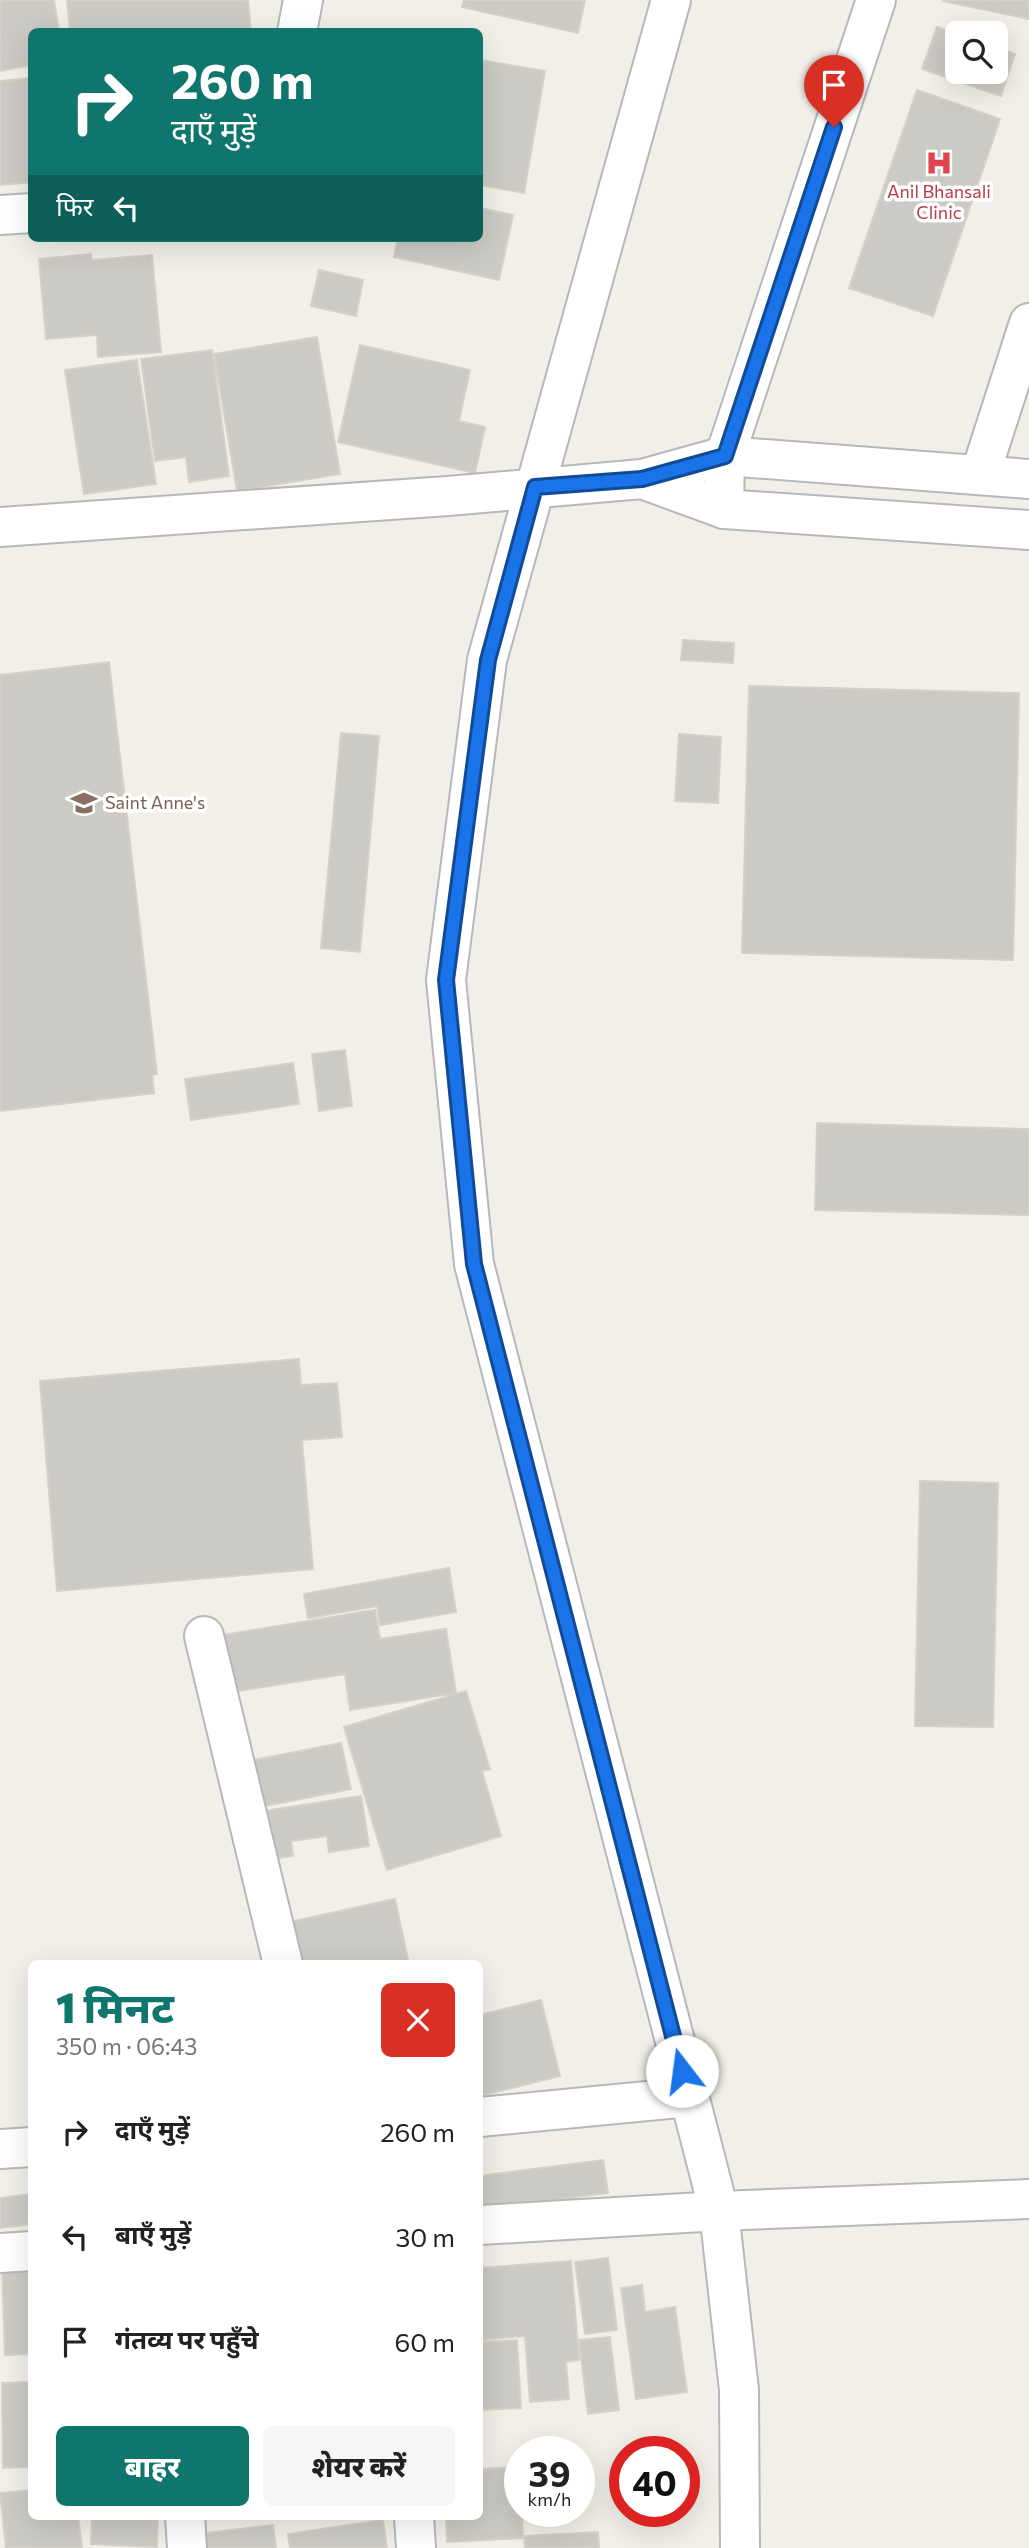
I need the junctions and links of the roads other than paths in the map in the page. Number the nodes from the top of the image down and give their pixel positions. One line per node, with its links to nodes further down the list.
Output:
1 (303, 0): 4 (street)
2 (671, 0): 12 (street)
3 (876, 0): 8 (street)
4 (298, 28)
5 (28, 213): 6 (street)
6 (0, 215)
7 (1029, 323): 9 (street)
8 (725, 456): 9 (street); 10 (street); 13 (street)
9 (980, 475): 11 (street)
10 (642, 479): 12 (street); 13 (street)
11 (1029, 479)
12 (535, 487): 14 (street); 18 (street)
13 (724, 509): 15 (street)
14 (0, 527)
15 (1029, 530)
16 (204, 1636): 17 (street)
17 (282, 1960)
18 (689, 2097): 19 (street); 23 (street)
19 (483, 2117)
20 (28, 2147): 21 (street)
21 (0, 2149)
22 (1029, 2199): 23 (street)
23 (719, 2211): 24 (street); 31 (street)
24 (483, 2225)
25 (28, 2251): 26 (street)
26 (0, 2253)
27 (186, 2520): 29 (street)
28 (415, 2520): 30 (street)
29 (187, 2548)
30 (416, 2548)
31 (740, 2548)

